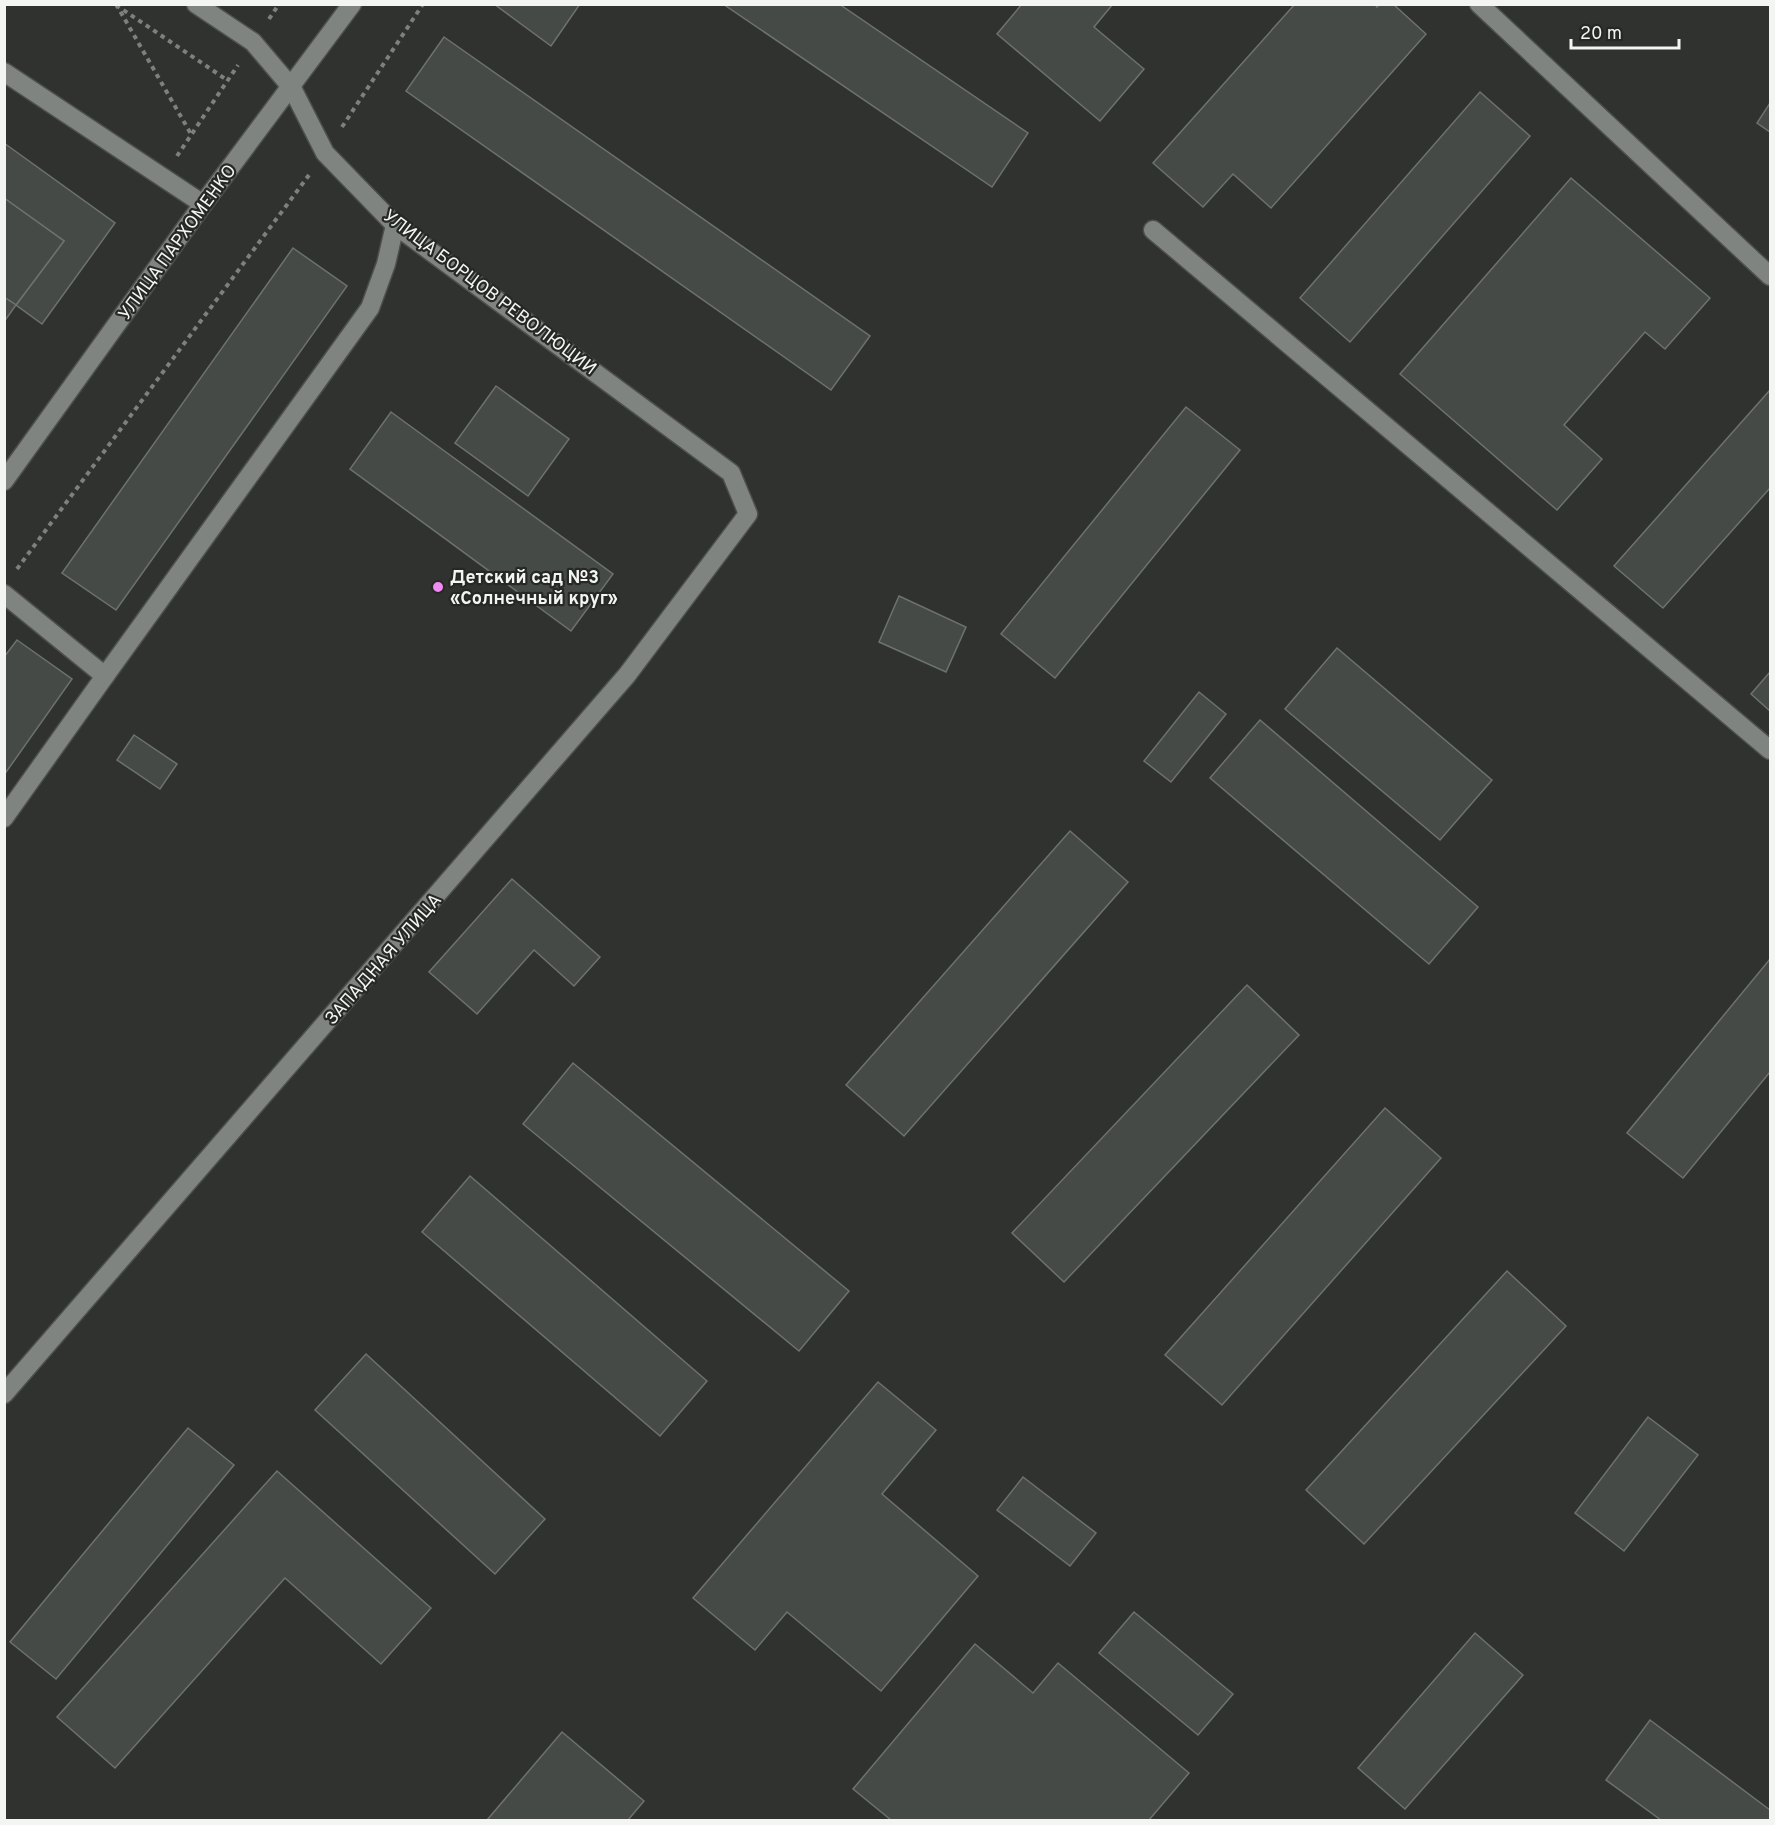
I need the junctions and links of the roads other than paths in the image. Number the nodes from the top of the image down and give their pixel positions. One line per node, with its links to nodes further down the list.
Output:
1 (196, 4): 5 (street, УЛИЦА БОРЦОВ РЕВОЛЮЦИИ)
2 (352, 4): 5 (street, УЛИЦА ПАРХОМЕНКО)
3 (1479, 4): 9 (street)
4 (4, 72): 6 (street)
5 (292, 88): 6 (street, УЛИЦА ПАРХОМЕНКО); 7 (street, УЛИЦА БОРЦОВ РЕВОЛЮЦИИ)
6 (203, 204): 10 (street, УЛИЦА ПАРХОМЕНКО)
7 (395, 225): 11 (street, УЛИЦА БОРЦОВ РЕВОЛЮЦИИ); 13 (street)
8 (1153, 230): 14 (street)
9 (1770, 276)
10 (4, 481)
11 (748, 514): 16 (street, ЗАПАДНАЯ УЛИЦА)
12 (8, 585): 13 (street)
13 (105, 676): 15 (street)
14 (1770, 750)
15 (4, 818)
16 (4, 1394)

